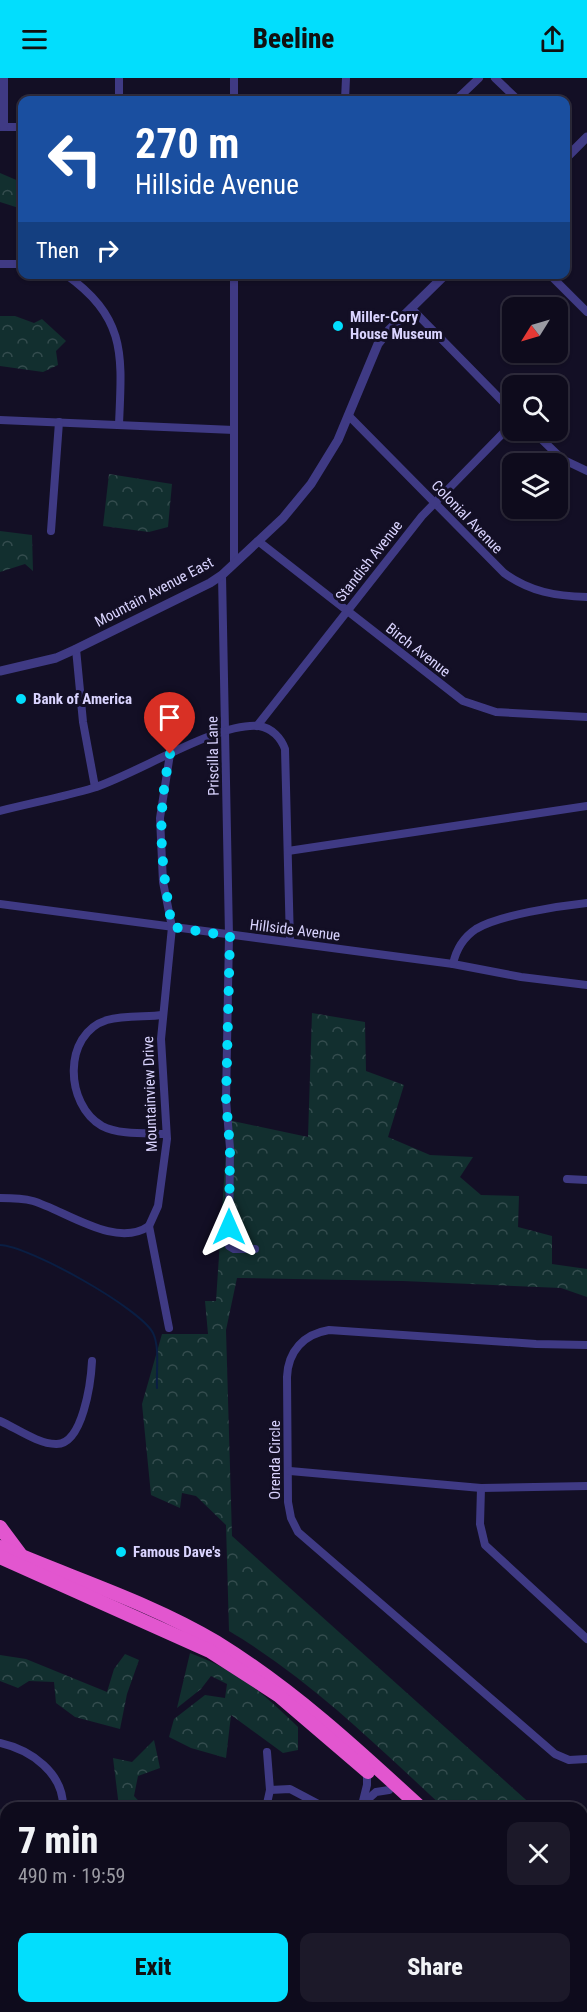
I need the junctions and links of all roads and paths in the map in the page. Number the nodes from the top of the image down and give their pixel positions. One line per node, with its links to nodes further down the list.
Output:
1 (4, 78): 12 (street)
2 (119, 78): 7 (street)
3 (234, 78): 8 (street)
4 (346, 78): 9 (street)
5 (479, 78): 10 (street)
6 (495, 78): 11 (street)
7 (119, 96)
8 (234, 96)
9 (345, 96)
10 (460, 96)
11 (514, 96)
12 (2, 127): 13 (street)
13 (18, 128)
14 (587, 137): 15 (street)
15 (570, 151)
16 (0, 264): 17 (street)
17 (18, 264)
18 (71, 279): 28 (street)
19 (234, 279): 29 (street)
20 (441, 279): 22 (street, Mountain Avenue East)
21 (554, 279): 23 (street)
22 (411, 308): 24 (street); 25 (street, Mountain Avenue East)
23 (587, 312)
24 (502, 401)
25 (349, 416): 33 (street, Colonial Avenue); 35 (street, Mountain Avenue East)
26 (0, 420): 27 (street)
27 (58, 422): 28 (street); 34 (street)
28 (119, 424): 29 (street)
29 (234, 430): 36 (street)
30 (502, 434): 33 (street, Standish Avenue)
31 (543, 441): 32 (street)
32 (587, 471)
33 (434, 502): 38 (street, Colonial Avenue); 39 (street, Standish Avenue)
34 (51, 531)
35 (258, 541): 36 (street, Mountain Avenue East); 39 (street, Birch Avenue)
36 (234, 563): 37 (street, Mountain Avenue East)
37 (222, 575): 40 (street, Mountain Avenue East); 44 (street, Priscilla Lane)
38 (587, 597)
39 (347, 611): 42 (street, Birch Avenue); 43 (street, Standish Avenue)
40 (76, 649): 41 (street, Mountain Avenue East); 46 (street)
41 (0, 671)
42 (587, 717)
43 (257, 726): 44 (street); 49 (street)
44 (226, 730): 45 (street); 53 (street, Priscilla Lane)
45 (170, 754): 46 (street); 52 (street, Mountainview Drive)
46 (94, 788): 48 (street)
47 (587, 806): 49 (street)
48 (0, 811)
49 (288, 851): 54 (street)
50 (587, 903): 55 (street)
51 (0, 904): 52 (street, Hillside Avenue)
52 (172, 927): 53 (street, Hillside Avenue); 57 (street, Mountainview Drive)
53 (230, 936): 54 (street, Hillside Avenue); 63 (street, Priscilla Lane)
54 (290, 942): 55 (street, Hillside Avenue)
55 (453, 964): 56 (street, Hillside Avenue)
56 (587, 985)
57 (163, 1015): 58 (street, Mountainview Drive); 58 (street)
58 (166, 1134): 62 (street, Mountainview Drive)
59 (567, 1179): 60 (street)
60 (587, 1180)
61 (0, 1198): 62 (street)
62 (149, 1226): 64 (street)
63 (255, 1249)
64 (169, 1328)
65 (587, 1345): 68 (street, Orenda Circle)
66 (92, 1361): 67 (street)
67 (0, 1421)
68 (290, 1471): 70 (street); 78 (street, Orenda Circle)
69 (587, 1486): 70 (street)
70 (481, 1488): 75 (street)
71 (0, 1527): 73 (highway)
72 (0, 1547): 73 (highway)
73 (20, 1554): 88 (highway)
74 (0, 1557): 79 (highway)
75 (587, 1639)
76 (0, 1743): 82 (street)
77 (267, 1752): 80 (street)
78 (587, 1759)
79 (367, 1770): 81 (highway); 85 (street)
80 (270, 1790): 83 (street); 84 (street)
81 (389, 1790): 86 (street); 87 (highway)
82 (63, 1802)
83 (267, 1802)
84 (315, 1802)
85 (362, 1802)
86 (364, 1802)
87 (402, 1802)
88 (414, 1802)

